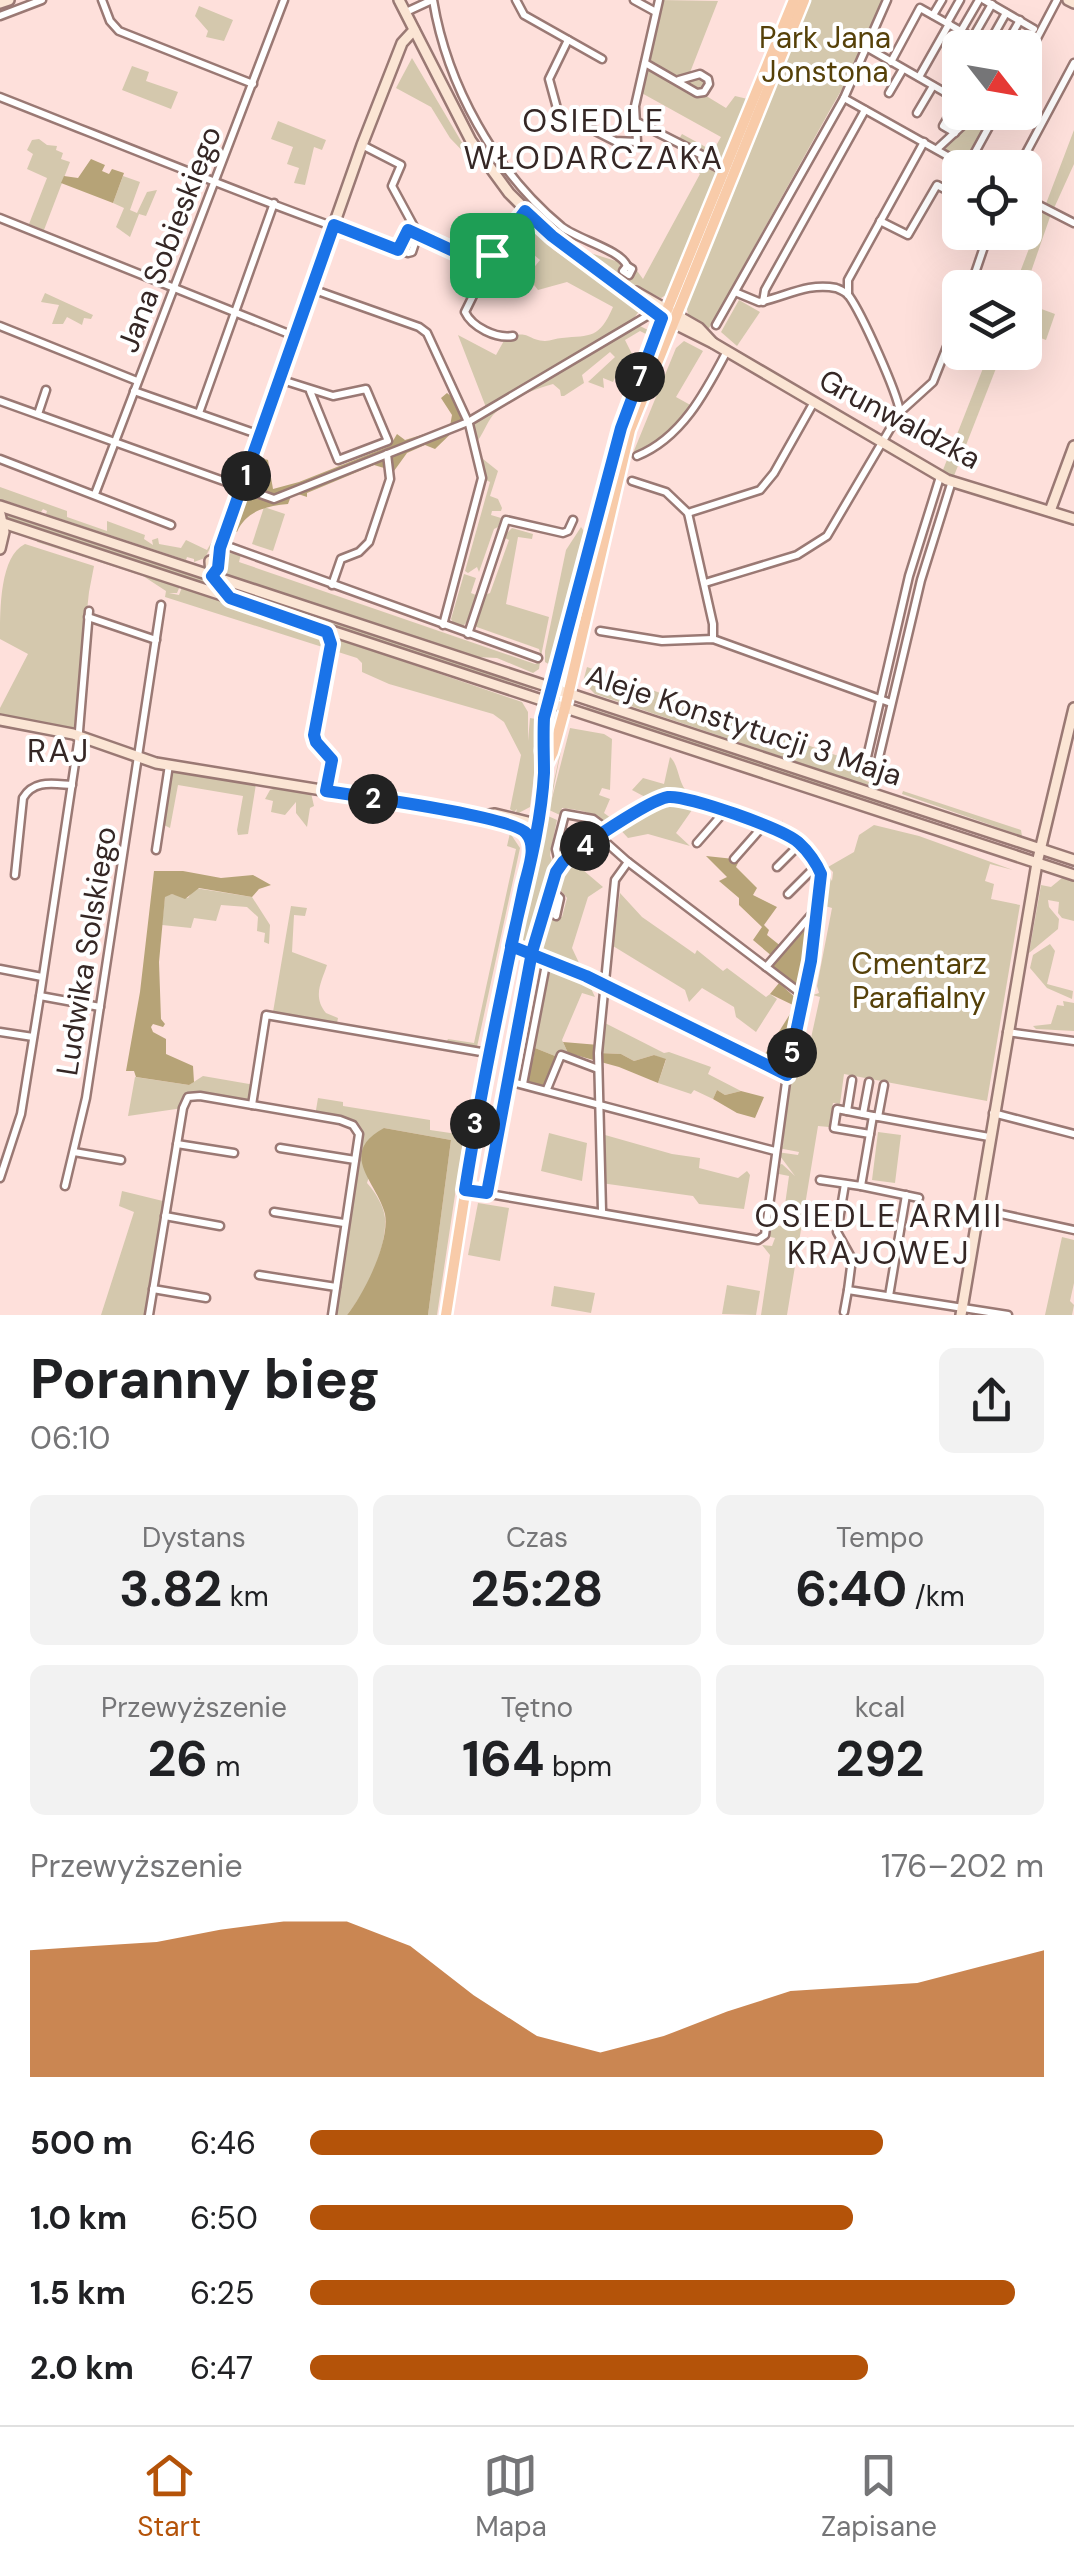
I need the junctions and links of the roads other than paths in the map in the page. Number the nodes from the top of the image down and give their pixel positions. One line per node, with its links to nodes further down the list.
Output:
1 (8, 0): 17 (street)
2 (42, 0): 19 (street)
3 (102, 0): 46 (street)
4 (284, 0): 46 (street, Jana Sobieskiego)
5 (399, 0): 21 (street, Grunwaldzka)
6 (432, 0): 21 (street); 76 (street)
7 (531, 0): 18 (street)
8 (634, 0): 20 (street)
9 (659, 0): 20 (street)
10 (794, 0): 83 (main road)
11 (804, 0): 85 (main road)
12 (887, 0): 36 (street)
13 (942, 0): 23 (street)
14 (960, 0): 26 (street)
15 (1057, 0): 33 (street)
16 (987, 1): 22 (street); 29 (street); 30 (street)
17 (0, 3)
18 (518, 3): 35 (street)
19 (19, 4): 24 (street)
20 (654, 11): 41 (street)
21 (405, 13): 34 (street, Grunwaldzka)
22 (1006, 13): 25 (street); 31 (street)
23 (933, 15): 26 (street); 40 (street)
24 (0, 16)
25 (1020, 20): 27 (street); 32 (street)
26 (948, 23): 28 (street); 44 (street)
27 (1034, 28)
28 (960, 30)
29 (963, 30)
30 (977, 30)
31 (998, 30)
32 (1014, 30)
33 (1041, 30)
34 (415, 33): 37 (street); 38 (street, Grunwaldzka)
35 (568, 40): 39 (street); 54 (street)
36 (866, 48): 40 (street); 51 (street)
37 (403, 49): 38 (street); 59 (street)
38 (424, 50): 68 (street, Grunwaldzka)
39 (602, 59)
40 (891, 62): 43 (street)
41 (645, 63): 45 (street); 54 (street)
42 (1074, 63): 61 (street)
43 (903, 69): 44 (street); 49 (street)
44 (918, 77): 47 (street)
45 (679, 80)
46 (253, 84): 64 (street, Jana Sobieskiego)
47 (933, 86): 48 (street); 53 (street)
48 (942, 90)
49 (889, 93)
50 (0, 97): 64 (street)
51 (844, 98): 52 (street); 79 (street)
52 (866, 110): 58 (street); 81 (street)
53 (918, 113)
54 (635, 121): 63 (street)
55 (950, 130): 57 (street)
56 (956, 130): 57 (street)
57 (954, 132): 60 (street)
58 (924, 142): 60 (street); 70 (street)
59 (362, 144): 72 (street); 73 (street)
60 (937, 149): 62 (street)
61 (1028, 150)
62 (942, 152)
63 (719, 168)
64 (215, 182): 66 (street); 77 (street, Jana Sobieskiego)
65 (942, 187): 70 (street)
66 (274, 203): 72 (street); 82 (street)
67 (1042, 207): 71 (street)
68 (525, 211): 75 (street); 83 (street, Grunwaldzka)
69 (0, 218): 77 (street)
70 (880, 221): 80 (street)
71 (1074, 223)
72 (334, 225): 74 (street); 78 (street)
73 (418, 234): 74 (street); 74 (street); 75 (street)
74 (398, 250)
75 (486, 266): 89 (street)
76 (627, 266)
77 (172, 288): 82 (street); 93 (street, Jana Sobieskiego)
78 (312, 289): 88 (street); 104 (street)
79 (734, 292): 81 (street); 86 (street)
80 (848, 295): 81 (street); 97 (street)
81 (763, 302)
82 (236, 312): 88 (street); 102 (street)
83 (665, 313): 85 (street, Grunwaldzka); 143 (main road)
84 (646, 316): 104 (street)
85 (676, 320): 90 (street, Grunwaldzka); 144 (main road)
86 (716, 324)
87 (0, 326): 93 (street)
88 (294, 336): 92 (street)
89 (513, 336)
90 (727, 351): 100 (street, Grunwaldzka); 110 (street)
91 (942, 359): 98 (street)
92 (279, 379): 96 (street); 105 (street)
93 (138, 381): 95 (street, Jana Sobieskiego)
94 (46, 390): 103 (street)
95 (134, 391): 102 (street); 106 (street, Jana Sobieskiego)
96 (310, 391): 96 (street)
97 (896, 396): 98 (street); 101 (street)
98 (911, 400): 101 (street)
99 (0, 401): 103 (street)
100 (814, 402): 107 (street, Grunwaldzka); 119 (street)
101 (900, 412): 107 (street)
102 (199, 413): 105 (street)
103 (38, 414): 106 (street)
104 (468, 422): 109 (street); 134 (street)
105 (260, 435): 115 (street)
106 (114, 442): 115 (street); 116 (street, Jana Sobieskiego)
107 (883, 442): 112 (street, Grunwaldzka); 130 (street)
108 (1074, 446): 118 (street)
109 (387, 454): 115 (street); 131 (street)
110 (636, 456)
111 (0, 459): 116 (street)
112 (940, 475): 114 (street, Grunwaldzka); 145 (street)
113 (632, 481): 119 (street)
114 (952, 482): 118 (street, Grunwaldzka); 147 (street)
115 (242, 488): 127 (street)
116 (95, 494): 124 (street)
117 (0, 506): 120 (street, Aleje Konstytucji 3 Maja)
118 (1050, 511): 121 (street, Grunwaldzka)
119 (688, 512): 130 (street)
120 (26, 514): 123 (street); 128 (street, Aleje Konstytucji 3 Maja)
121 (1074, 519)
122 (573, 520): 137 (street)
123 (1, 521): 125 (street, Aleje Konstytucji 3 Maja); 126 (street)
124 (171, 525)
125 (32, 532): 126 (street); 129 (street, Aleje Konstytucji 3 Maja)
126 (2, 545)
127 (221, 546): 128 (street); 131 (street)
128 (213, 568): 129 (street); 132 (street); 143 (street, Aleje Konstytucji 3 Maja)
129 (188, 583): 132 (street, Aleje Konstytucji 3 Maja)
130 (705, 583): 139 (street)
131 (332, 585): 134 (street)
132 (230, 598): 135 (street, Aleje Konstytucji 3 Maja)
133 (161, 606): 140 (street, Ludwika Solskiego)
134 (442, 624): 137 (street)
135 (325, 628): 138 (street, Aleje Konstytucji 3 Maja); 141 (street)
136 (600, 631): 139 (street)
137 (468, 634): 142 (street)
138 (344, 635): 141 (street); 146 (street, Aleje Konstytucji 3 Maja)
139 (713, 639): 145 (street)
140 (156, 640): 151 (street); 153 (street, Ludwika Solskiego)
141 (331, 644): 159 (street)
142 (538, 658)
143 (553, 688): 144 (street, Aleje Konstytucji 3 Maja); 146 (main road)
144 (568, 693): 148 (main road); 170 (street, Aleje Konstytucji 3 Maja)
145 (880, 699): 147 (street); 154 (street)
146 (548, 702): 148 (street, Aleje Konstytucji 3 Maja); 157 (main road)
147 (891, 703): 156 (street)
148 (565, 708): 157 (main road); 175 (street, Aleje Konstytucji 3 Maja)
149 (1074, 708): 152 (street)
150 (0, 720): 151 (street)
151 (79, 736): 153 (street); 158 (street)
152 (1069, 754): 170 (street)
153 (138, 757): 155 (street); 194 (street, Ludwika Solskiego)
154 (867, 757)
155 (170, 765): 159 (street); 171 (street)
156 (876, 770)
157 (544, 772): 160 (main road)
158 (72, 785): 179 (street); 190 (street)
159 (326, 791): 162 (street)
160 (540, 800): 162 (street); 163 (main road)
161 (725, 811): 164 (street); 165 (street); 167 (street)
162 (518, 822): 163 (street); 169 (street)
163 (536, 824): 169 (main road)
164 (764, 825): 168 (street); 172 (street)
165 (609, 831): 166 (street); 176 (street)
166 (600, 837): 174 (street); 176 (street)
167 (697, 843)
168 (800, 844): 177 (street); 178 (street)
169 (533, 847): 185 (main road)
170 (1040, 848): 173 (street, Aleje Konstytucji 3 Maja); 175 (street)
171 (156, 850)
172 (734, 860)
173 (1074, 860)
174 (628, 862): 188 (street); 191 (street)
175 (1037, 863): 180 (street, Aleje Konstytucji 3 Maja); 195 (street)
176 (560, 866): 181 (street)
177 (817, 866): 182 (street); 183 (street)
178 (777, 867)
179 (15, 875)
180 (1074, 875)
181 (551, 889): 184 (street); 186 (street)
182 (788, 894)
183 (818, 906): 188 (street); 192 (street)
184 (556, 916)
185 (511, 946): 186 (street); 199 (main road)
186 (532, 952): 187 (street); 203 (street)
187 (547, 959): 191 (street); 205 (street)
188 (766, 967): 192 (street)
189 (0, 969): 190 (street)
190 (42, 977): 193 (street)
191 (604, 986): 200 (street); 201 (street)
192 (803, 995): 201 (street)
193 (40, 996): 194 (street); 197 (street)
194 (100, 1008): 220 (street, Ludwika Solskiego)
195 (1007, 1032): 198 (street); 211 (street)
196 (0, 1035): 197 (street)
197 (32, 1037): 224 (street)
198 (1074, 1041)
199 (487, 1053): 209 (street); 229 (main road)
200 (598, 1068): 207 (street); 208 (street)
201 (787, 1075): 219 (street)
202 (852, 1080): 210 (street)
203 (508, 1081): 205 (street); 230 (street)
204 (869, 1082): 212 (street)
205 (523, 1084): 207 (street)
206 (884, 1085): 213 (street)
207 (547, 1090): 208 (street)
208 (597, 1102): 219 (street); 234 (street)
209 (252, 1105): 217 (street); 223 (street)
210 (847, 1111): 212 (street); 214 (street)
211 (993, 1113): 215 (street); 216 (street)
212 (863, 1114): 213 (street)
213 (875, 1116): 214 (street); 216 (street)
214 (870, 1134): 228 (street)
215 (1074, 1134)
216 (989, 1137): 233 (street)
217 (177, 1144): 221 (street); 236 (street)
218 (280, 1148): 223 (street)
219 (775, 1151): 234 (street)
220 (74, 1152): 222 (street); 227 (street, Ludwika Solskiego)
221 (234, 1153)
222 (122, 1160)
223 (355, 1160): 237 (street)
224 (0, 1178)
225 (820, 1180): 226 (street)
226 (845, 1184): 228 (street); 243 (street)
227 (65, 1186)
228 (862, 1186): 231 (street)
229 (465, 1190): 230 (street); 251 (main road)
230 (487, 1193): 234 (street)
231 (906, 1195): 232 (street); 244 (street)
232 (919, 1198)
233 (978, 1209): 239 (street); 246 (street)
234 (602, 1211)
235 (274, 1212): 237 (street)
236 (165, 1216): 238 (street); 242 (street)
237 (344, 1224): 241 (street)
238 (220, 1226)
239 (1074, 1230)
240 (259, 1275): 241 (street)
241 (336, 1286): 250 (street)
242 (153, 1288): 245 (street); 249 (street)
243 (848, 1290): 244 (street); 247 (street)
244 (889, 1296): 246 (street)
245 (206, 1298)
246 (962, 1311): 248 (street)
247 (844, 1312)
248 (983, 1313): 252 (street)
249 (149, 1315)
250 (332, 1315)
251 (446, 1315)
252 (1008, 1315)

